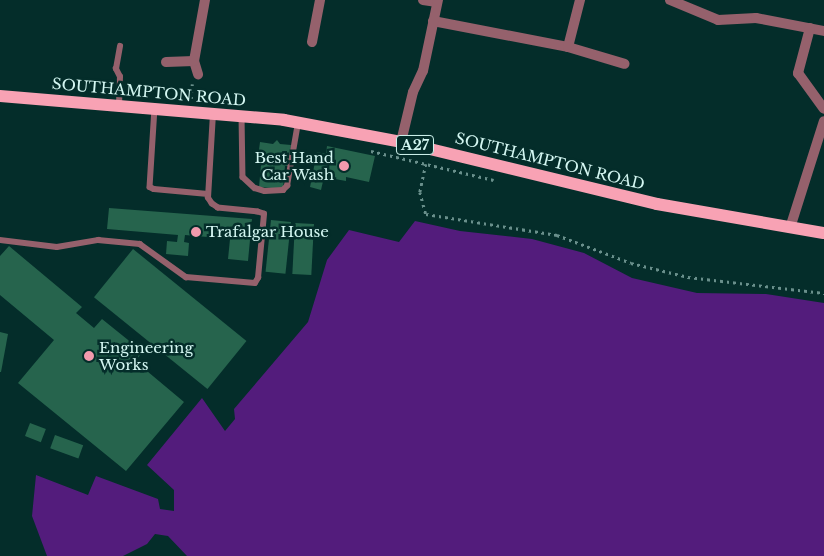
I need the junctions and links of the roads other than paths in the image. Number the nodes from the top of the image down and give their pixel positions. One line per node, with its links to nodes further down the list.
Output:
1 (205, 0): 13 (street)
2 (320, 0): 10 (street)
3 (423, 0): 6 (street)
4 (580, 0): 12 (street)
5 (670, 0): 8 (street)
6 (437, 1): 7 (street)
7 (433, 22): 12 (street); 25 (street)
8 (810, 28): 9 (street); 20 (street)
9 (824, 31)
10 (312, 42)
11 (120, 46): 18 (lane)
12 (568, 47): 15 (street)
13 (194, 61): 14 (street); 16 (street)
14 (166, 62)
15 (625, 64)
16 (198, 74)
17 (0, 96): 18 (main road, SOUTHAMPTON ROAD / A27)
18 (119, 105): 19 (main road, SOUTHAMPTON ROAD / A27)
19 (155, 108): 21 (main road, SOUTHAMPTON ROAD / A27); 26 (lane)
20 (824, 109)
21 (213, 114): 22 (main road, SOUTHAMPTON ROAD / A27); 26 (lane)
22 (242, 116): 24 (main road, SOUTHAMPTON ROAD / A27); 24 (lane)
23 (824, 120): 27 (street)
24 (298, 123): 25 (main road, SOUTHAMPTON ROAD / A27)
25 (401, 142): 27 (main road, SOUTHAMPTON ROAD / A27)
26 (208, 194): 29 (lane)
27 (790, 228): 28 (main road, SOUTHAMPTON ROAD / A27)
28 (824, 232)
29 (0, 240)

